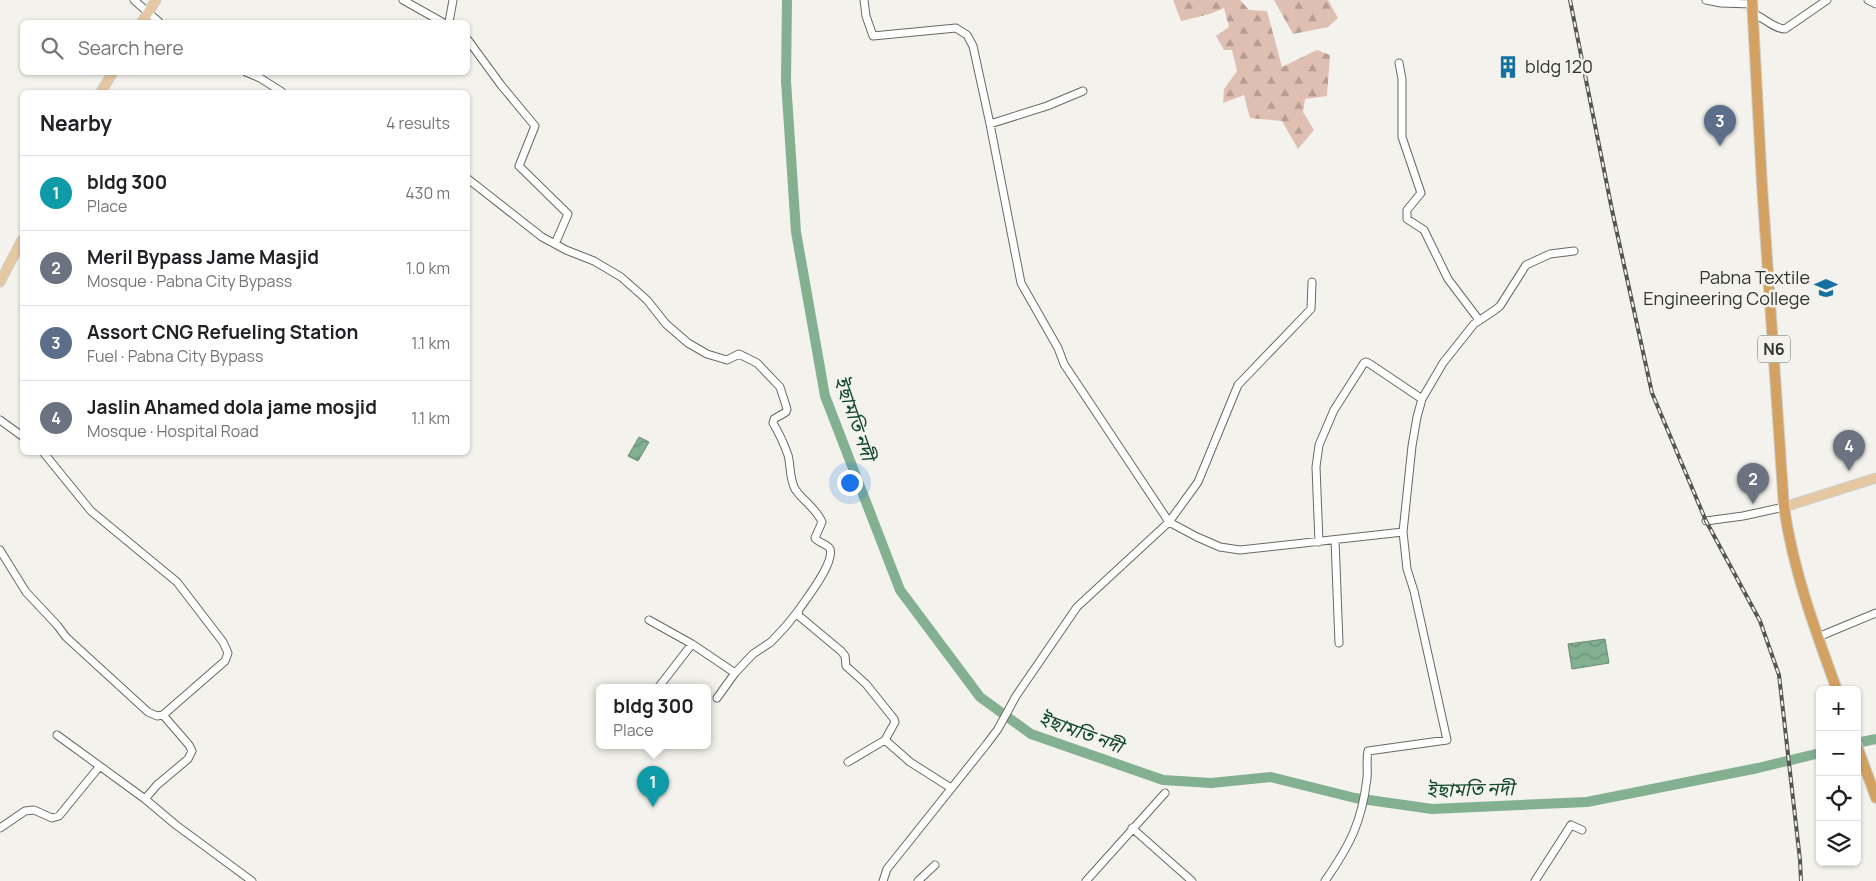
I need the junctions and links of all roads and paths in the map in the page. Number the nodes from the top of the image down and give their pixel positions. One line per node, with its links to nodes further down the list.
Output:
1 (134, 0): 11 (street)
2 (156, 0): 11 (main road)
3 (403, 0): 14 (street)
4 (453, 0): 15 (street)
5 (864, 0): 23 (street)
6 (1706, 0): 10 (street)
7 (1827, 0): 10 (street)
8 (1868, 0): 9 (street)
9 (1876, 4)
10 (1753, 6): 36 (highway, N6)
11 (148, 12): 12 (main road); 13 (street)
12 (143, 20)
13 (157, 20)
14 (438, 20)
15 (449, 20)
16 (470, 43): 26 (street)
17 (1399, 64): 30 (street)
18 (111, 75): 20 (main road)
19 (253, 75): 21 (street)
20 (102, 90)
21 (279, 90)
22 (1083, 91): 23 (street)
23 (990, 124): 38 (street)
24 (470, 181): 26 (street)
25 (20, 244): 28 (main road)
26 (555, 244): 43 (street)
27 (1574, 251): 30 (street)
28 (0, 282)
29 (1312, 282): 38 (street)
30 (1479, 320): 31 (street)
31 (1422, 399): 39 (street); 41 (street)
32 (0, 420): 33 (street)
33 (20, 435)
34 (45, 455): 53 (street)
35 (1876, 478): 36 (main road)
36 (1784, 507): 37 (street); 46 (highway, N6)
37 (1706, 521)
38 (1169, 522): 41 (street); 59 (street)
39 (1403, 532): 40 (street); 72 (street)
40 (1335, 540): 41 (street); 47 (street)
41 (1319, 542)
42 (0, 550): 53 (street)
43 (798, 612): 49 (street); 55 (street)
44 (1876, 613): 46 (street)
45 (649, 620): 48 (street)
46 (1818, 636): 51 (highway, N6)
47 (1339, 643)
48 (692, 644): 49 (street); 50 (street)
49 (735, 673): 52 (street)
50 (661, 684)
51 (1836, 686)
52 (717, 698)
53 (163, 715): 62 (street)
54 (57, 735): 58 (street)
55 (885, 740): 57 (street); 59 (street)
56 (1861, 757): 61 (highway)
57 (848, 762)
58 (99, 767): 62 (street); 63 (street)
59 (951, 788): 68 (street)
60 (1165, 793): 64 (street)
61 (1876, 798)
62 (145, 799): 67 (street)
63 (0, 828)
64 (1132, 828): 70 (street); 71 (street)
65 (1582, 830): 73 (street)
66 (935, 865): 69 (street)
67 (252, 881)
68 (883, 881)
69 (918, 881)
70 (1086, 881)
71 (1192, 881)
72 (1325, 881)
73 (1535, 881)

